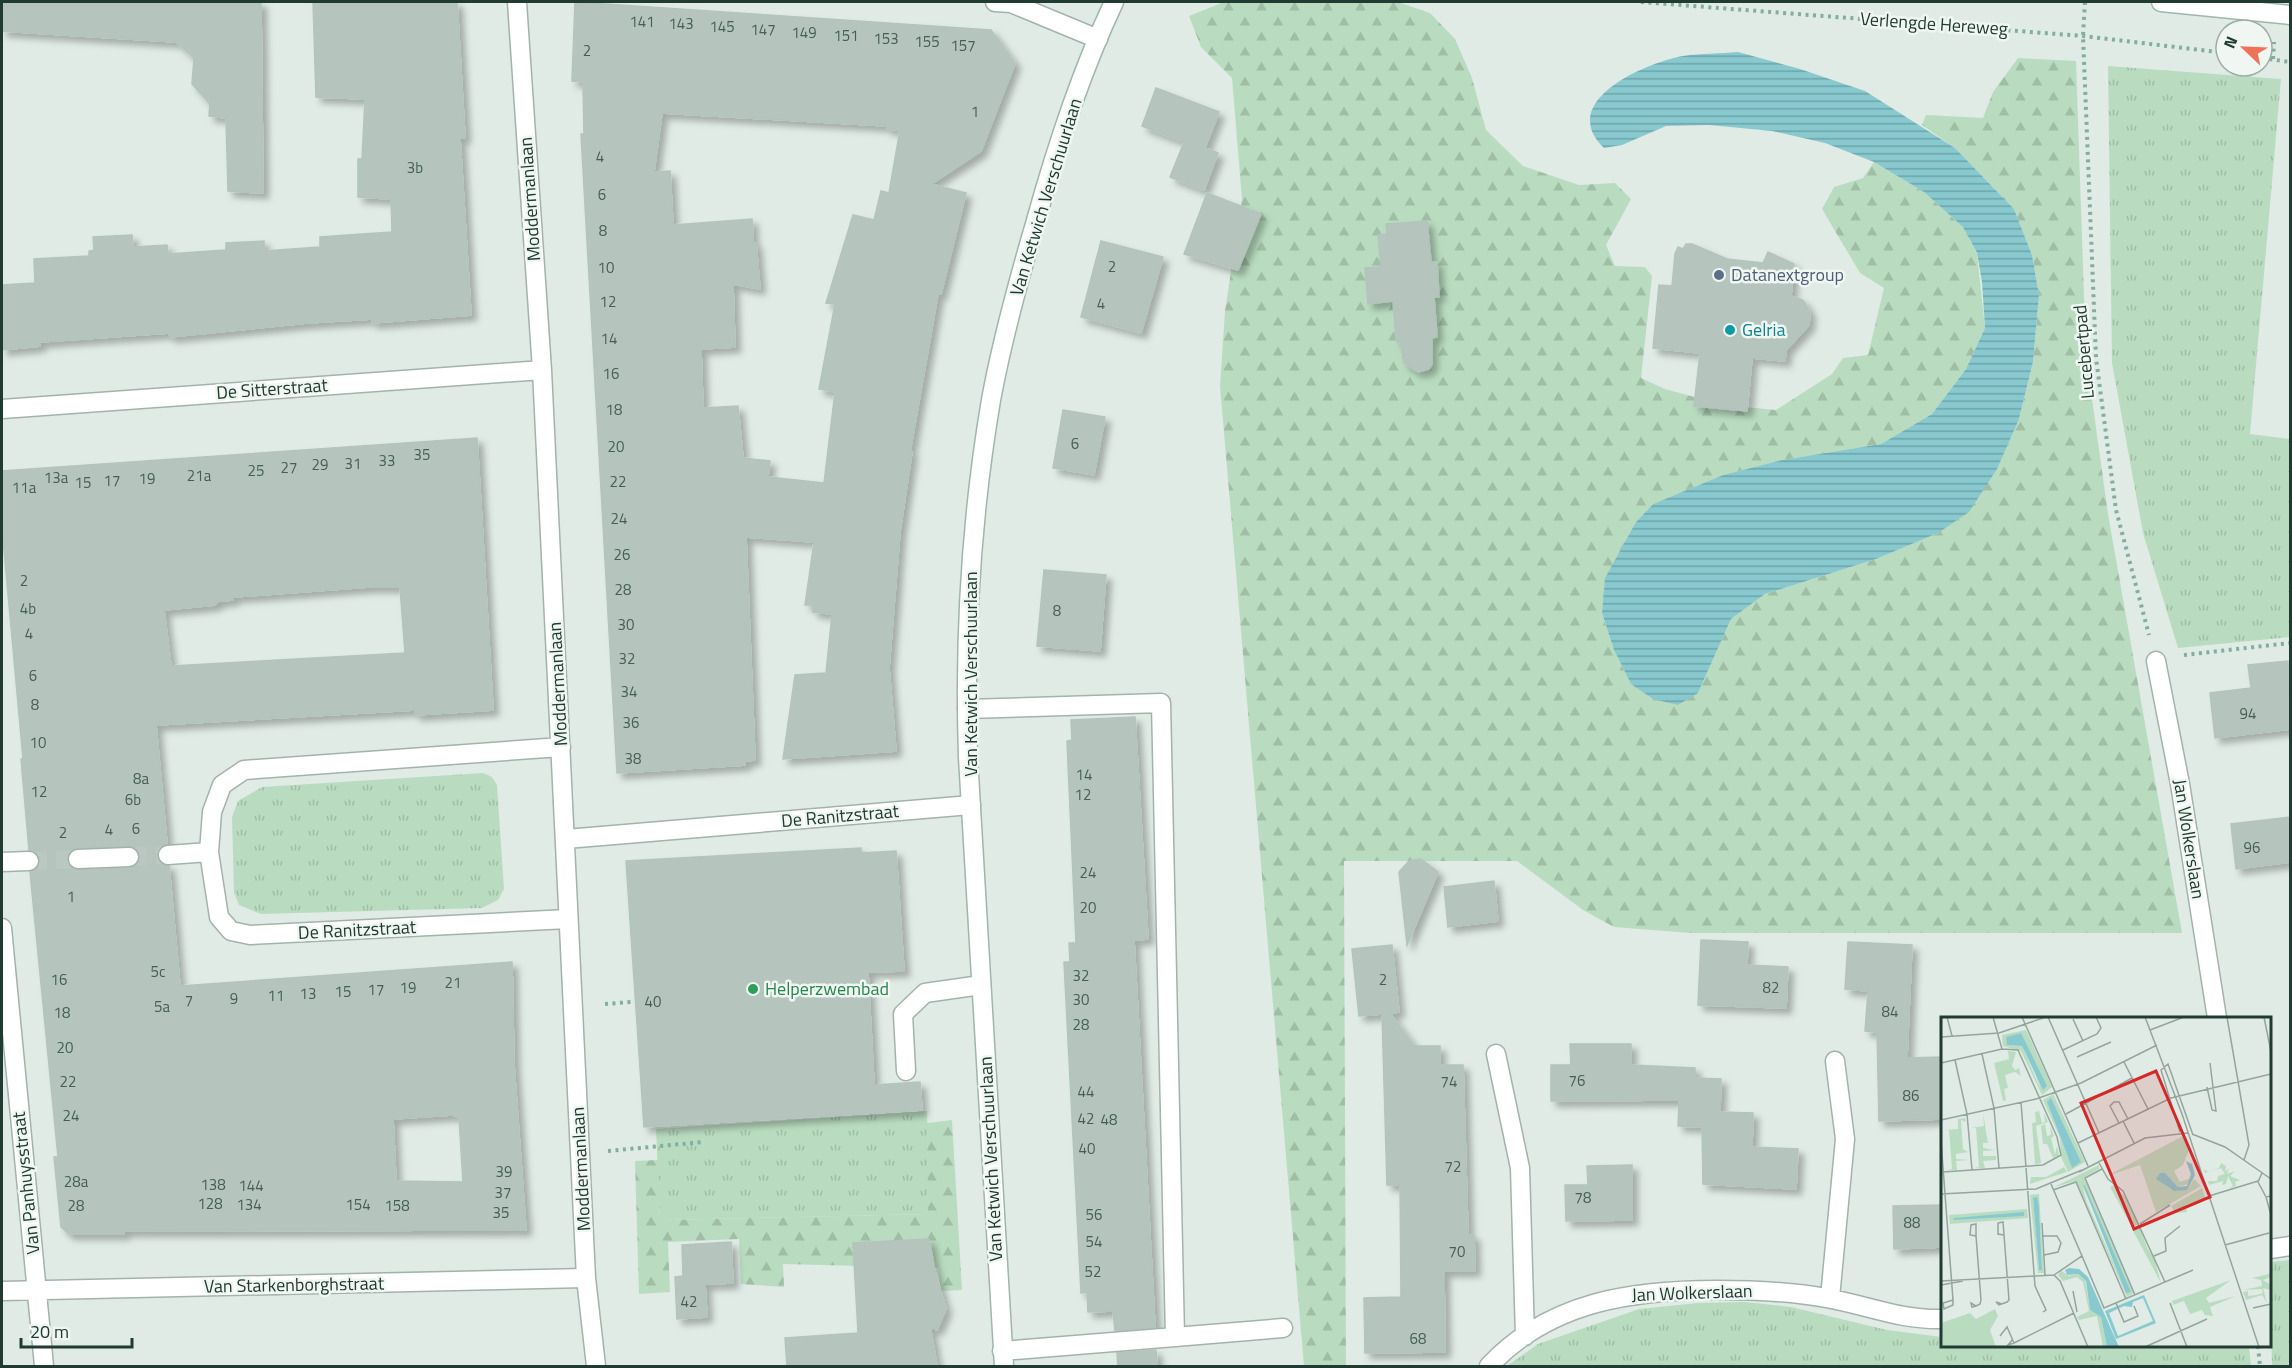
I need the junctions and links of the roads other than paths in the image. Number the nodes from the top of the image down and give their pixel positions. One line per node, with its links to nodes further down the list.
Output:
1 (517, 2): 7 (street, Moddermanlaan)
2 (995, 2): 6 (street)
3 (1114, 2): 6 (street, Van Ketwich Verschuurlaan)
4 (2161, 2): 5 (street)
5 (2281, 10)
6 (1098, 39): 10 (street, Van Ketwich Verschuurlaan)
7 (542, 370): 8 (street, De Sitterstraat); 11 (street, Moddermanlaan)
8 (2, 409)
9 (2156, 661): 23 (street, Jan Wolkerslaan)
10 (967, 709): 12 (street, Van Ketwich Verschuurlaan); 36 (street)
11 (561, 747): 13 (street, Moddermanlaan); 14 (street, De Ranitzstraat)
12 (971, 805): 13 (street, De Ranitzstraat); 22 (street, Van Ketwich Verschuurlaan)
13 (566, 838): 20 (street, Moddermanlaan)
14 (209, 852): 15 (street); 20 (street, De Ranitzstraat)
15 (168, 855)
16 (129, 856): 17 (street)
17 (78, 859)
18 (30, 861): 19 (street)
19 (2, 862)
20 (568, 919): 29 (street, Moddermanlaan)
21 (2, 928): 31 (street, Van Panhuysstraat)
22 (981, 985): 26 (street); 37 (street, Van Ketwich Verschuurlaan)
23 (2217, 1017)
24 (1496, 1054): 35 (street)
25 (1835, 1061): 32 (street)
26 (906, 1071)
27 (2290, 1246): 28 (street)
28 (2271, 1249)
29 (586, 1278): 31 (street, Van Starkenborghstraat); 39 (street, Moddermanlaan)
30 (2, 1290): 31 (street, Van Starkenborghstraat)
31 (37, 1290): 38 (street, Van Panhuysstraat)
32 (1830, 1298): 33 (street, Jan Wolkerslaan); 35 (street, Jan Wolkerslaan)
33 (1941, 1319)
34 (1283, 1328): 36 (street)
35 (1525, 1336): 40 (street, Jan Wolkerslaan)
36 (1175, 1337): 37 (street)
37 (1003, 1359)
38 (44, 1366)
39 (596, 1366)
40 (1489, 1366)

